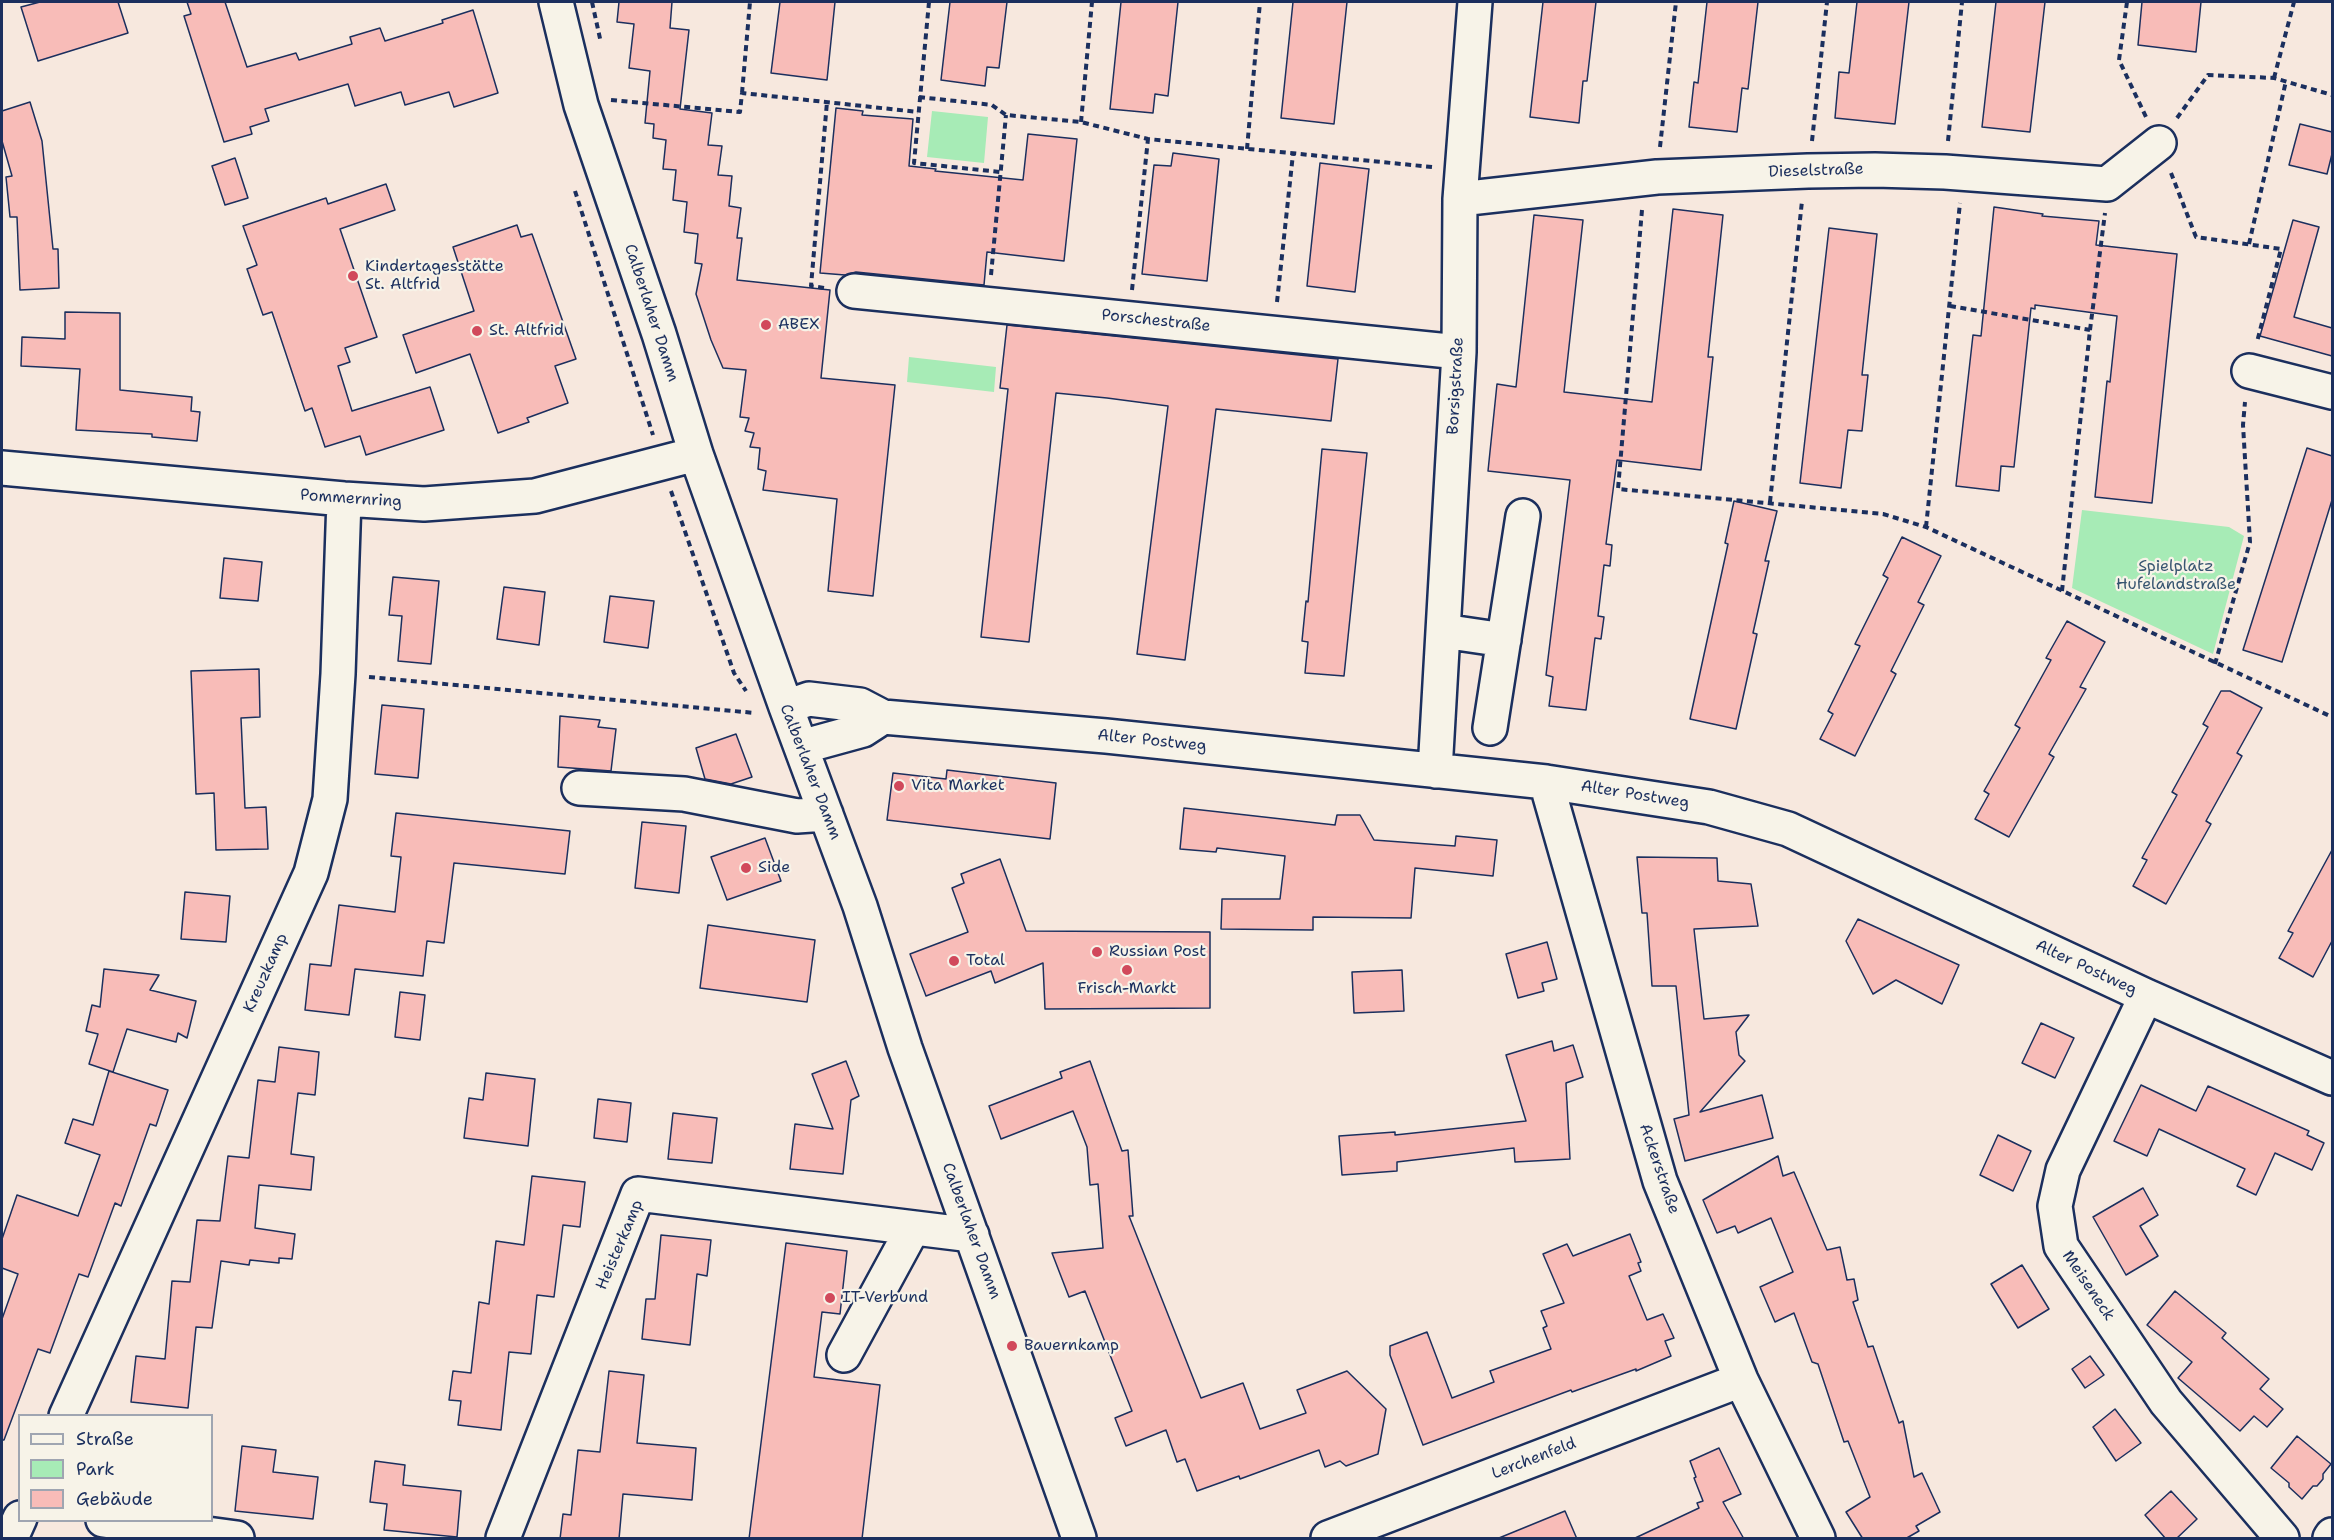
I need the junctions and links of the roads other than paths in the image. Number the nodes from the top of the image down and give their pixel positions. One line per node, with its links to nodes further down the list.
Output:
1 (556, 2): 9 (street, Calberlaher Damm)
2 (1474, 2): 4 (street, Borsigstraße)
3 (2159, 143): 4 (street, Dieselstraße)
4 (1461, 184): 6 (street, Borsigstraße)
5 (854, 291): 6 (street, Porschestraße)
6 (1459, 352): 13 (street, Borsigstraße)
7 (2249, 371): 8 (street)
8 (2332, 392)
9 (696, 454): 11 (street, Pommernring); 15 (street, Calberlaher Damm)
10 (2, 468): 11 (street, Pommernring)
11 (344, 499): 29 (street, Kreuzkamp)
12 (1522, 516): 14 (street)
13 (1443, 631): 14 (street); 19 (street, Borsigstraße)
14 (1504, 640): 17 (street)
15 (786, 707): 16 (street, Alter Postweg); 18 (street, Calberlaher Damm)
16 (882, 717): 18 (street); 19 (street, Alter Postweg)
17 (1490, 728)
18 (801, 747): 22 (street, Calberlaher Damm)
19 (1435, 771): 20 (street, Alter Postweg)
20 (1546, 782): 23 (street, Alter Postweg); 28 (street, Ackerstraße)
21 (579, 788): 22 (street)
22 (826, 814): 26 (street, Calberlaher Damm)
23 (2146, 996): 24 (street, Alter Postweg); 39 (street, Meiseneck)
24 (2332, 1078)
25 (913, 1228): 26 (street, Heisterkamp); 27 (street); 35 (street, Heisterkamp)
26 (972, 1235): 36 (street, Calberlaher Damm)
27 (844, 1355)
28 (1741, 1380): 37 (street, Lerchenfeld); 38 (street, Ackerstraße)
29 (67, 1414)
30 (18, 1522): 33 (street)
31 (110, 1522): 34 (street)
32 (2332, 1535): 40 (street)
33 (11, 1539)
34 (237, 1539)
35 (503, 1539)
36 (1079, 1539)
37 (1328, 1539)
38 (1818, 1539)
39 (2282, 1539)
40 (2330, 1539)

